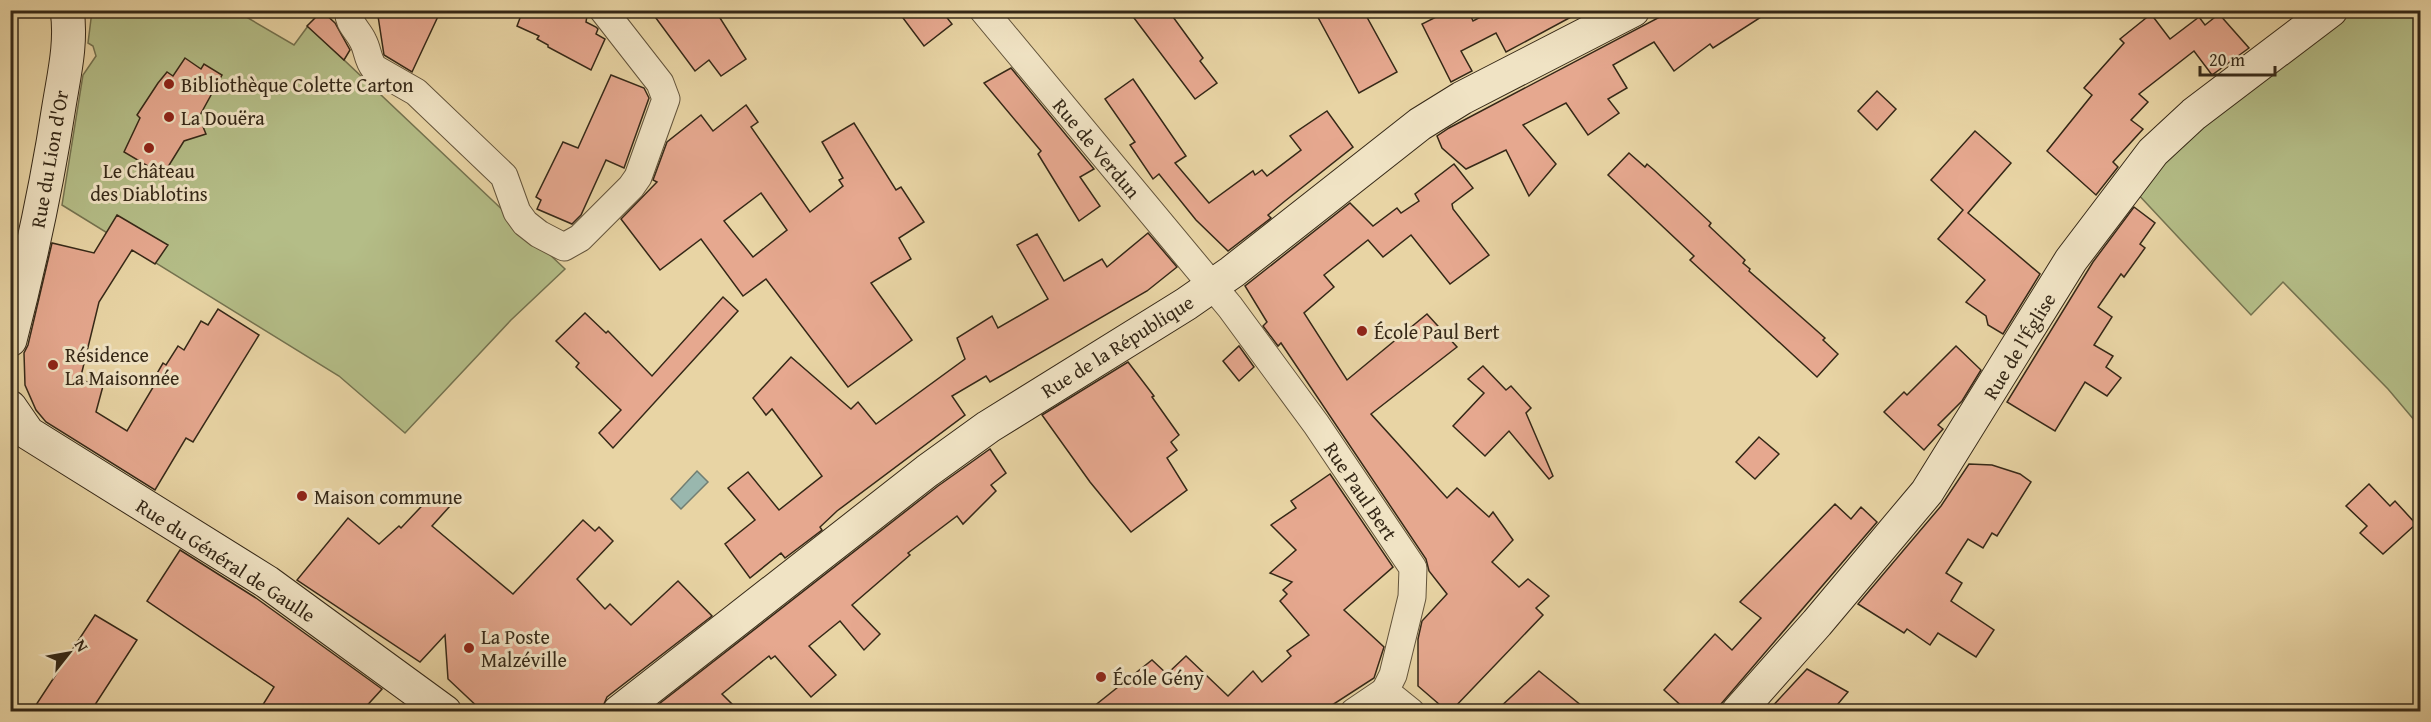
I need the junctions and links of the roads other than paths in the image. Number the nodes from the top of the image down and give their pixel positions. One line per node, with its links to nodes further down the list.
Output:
1 (68, 10): 8 (main road, Rue du Lion d'Or)
2 (349, 10): 3 (street)
3 (603, 10)
4 (983, 10): 7 (street, Rue de Verdun)
5 (1633, 10): 7 (main road, Rue de la République)
6 (2331, 10): 15 (main road, Rue de l'Église)
7 (1212, 286): 10 (street, Rue Paul Bert); 12 (main road, Rue de la République)
8 (10, 340)
9 (10, 407): 11 (main road, Rue du Général de Gaulle)
10 (1385, 691): 13 (street); 14 (street)
11 (445, 711)
12 (619, 711)
13 (1354, 711)
14 (1411, 711)
15 (1738, 711)

